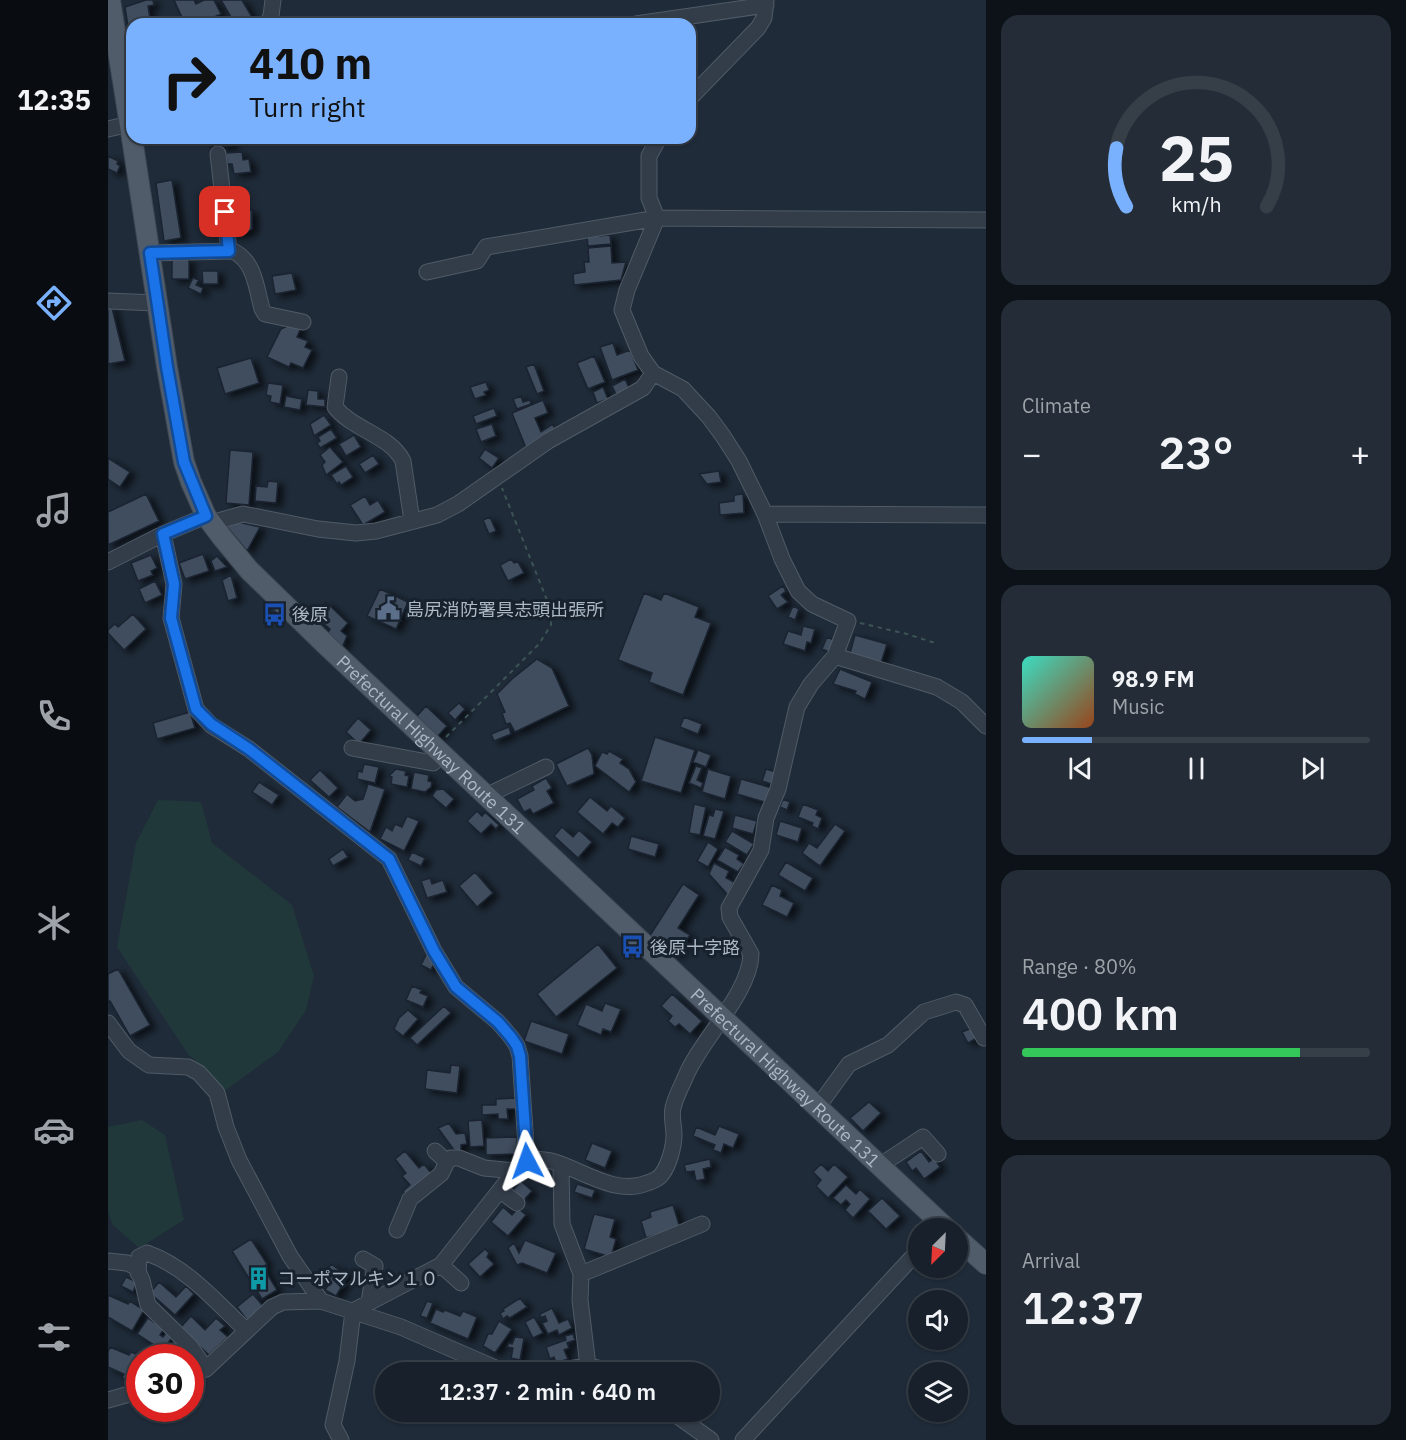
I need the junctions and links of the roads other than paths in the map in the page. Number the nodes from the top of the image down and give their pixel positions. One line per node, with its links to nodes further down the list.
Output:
1 (110, 0): 7 (main road, Prefectural Highway Route 131)
2 (273, 0): 4 (street)
3 (766, 3): 5 (street); 6 (street)
4 (268, 18)
5 (673, 18)
6 (696, 92)
7 (126, 95)
8 (126, 126): 9 (street)
9 (108, 129)
10 (134, 144): 16 (main road, Prefectural Highway Route 131)
11 (656, 144): 13 (street)
12 (218, 154): 15 (street)
13 (657, 218): 14 (street); 17 (street); 21 (street)
14 (986, 220)
15 (229, 251): 16 (street); 20 (street)
16 (150, 253): 19 (main road, Prefectural Highway Route 131)
17 (427, 272)
18 (108, 301): 19 (street)
19 (157, 303): 25 (main road, Prefectural Highway Route 131)
20 (303, 322)
21 (653, 373): 23 (street); 26 (street)
22 (339, 377): 26 (street)
23 (765, 514): 24 (street); 29 (street)
24 (986, 515)
25 (209, 520): 26 (street); 27 (street); 32 (main road, Prefectural Highway Route 131)
26 (412, 521)
27 (163, 534): 28 (street); 41 (street)
28 (108, 562)
29 (835, 656): 30 (street); 35 (street)
30 (986, 726)
31 (352, 748): 32 (street)
32 (438, 752): 34 (main road, Prefectural Highway Route 131)
33 (546, 767): 34 (street)
34 (486, 796): 35 (main road, Prefectural Highway Route 131)
35 (722, 1017): 38 (main road, Prefectural Highway Route 131); 43 (street)
36 (108, 1023): 60 (street)
37 (984, 1038): 38 (street)
38 (817, 1108): 44 (main road, Prefectural Highway Route 131)
39 (435, 1151): 42 (street)
40 (938, 1154): 44 (street)
41 (527, 1161): 43 (street); 45 (street)
42 (447, 1162): 45 (street); 50 (street)
43 (561, 1164): 58 (street)
44 (879, 1167): 48 (main road, Prefectural Highway Route 131)
45 (515, 1171): 46 (street)
46 (501, 1191): 47 (street); 56 (street)
47 (517, 1203)
48 (934, 1218)
49 (702, 1224): 58 (street)
50 (397, 1230)
51 (968, 1248): 55 (main road, Prefectural Highway Route 131)
52 (363, 1259): 61 (street)
53 (108, 1261): 57 (street)
54 (908, 1262): 72 (street)
55 (986, 1264)
56 (441, 1265): 59 (street); 61 (street)
57 (138, 1273): 63 (street); 66 (street)
58 (581, 1274): 65 (street)
59 (461, 1283)
60 (321, 1300): 62 (street); 63 (street)
61 (369, 1302): 62 (street)
62 (353, 1311): 64 (street); 70 (street)
63 (246, 1330): 66 (street)
64 (482, 1362)
65 (588, 1362)
66 (206, 1369)
67 (126, 1395): 68 (street)
68 (108, 1400)
69 (686, 1422): 71 (street)
70 (341, 1440)
71 (711, 1440)
72 (742, 1440)

